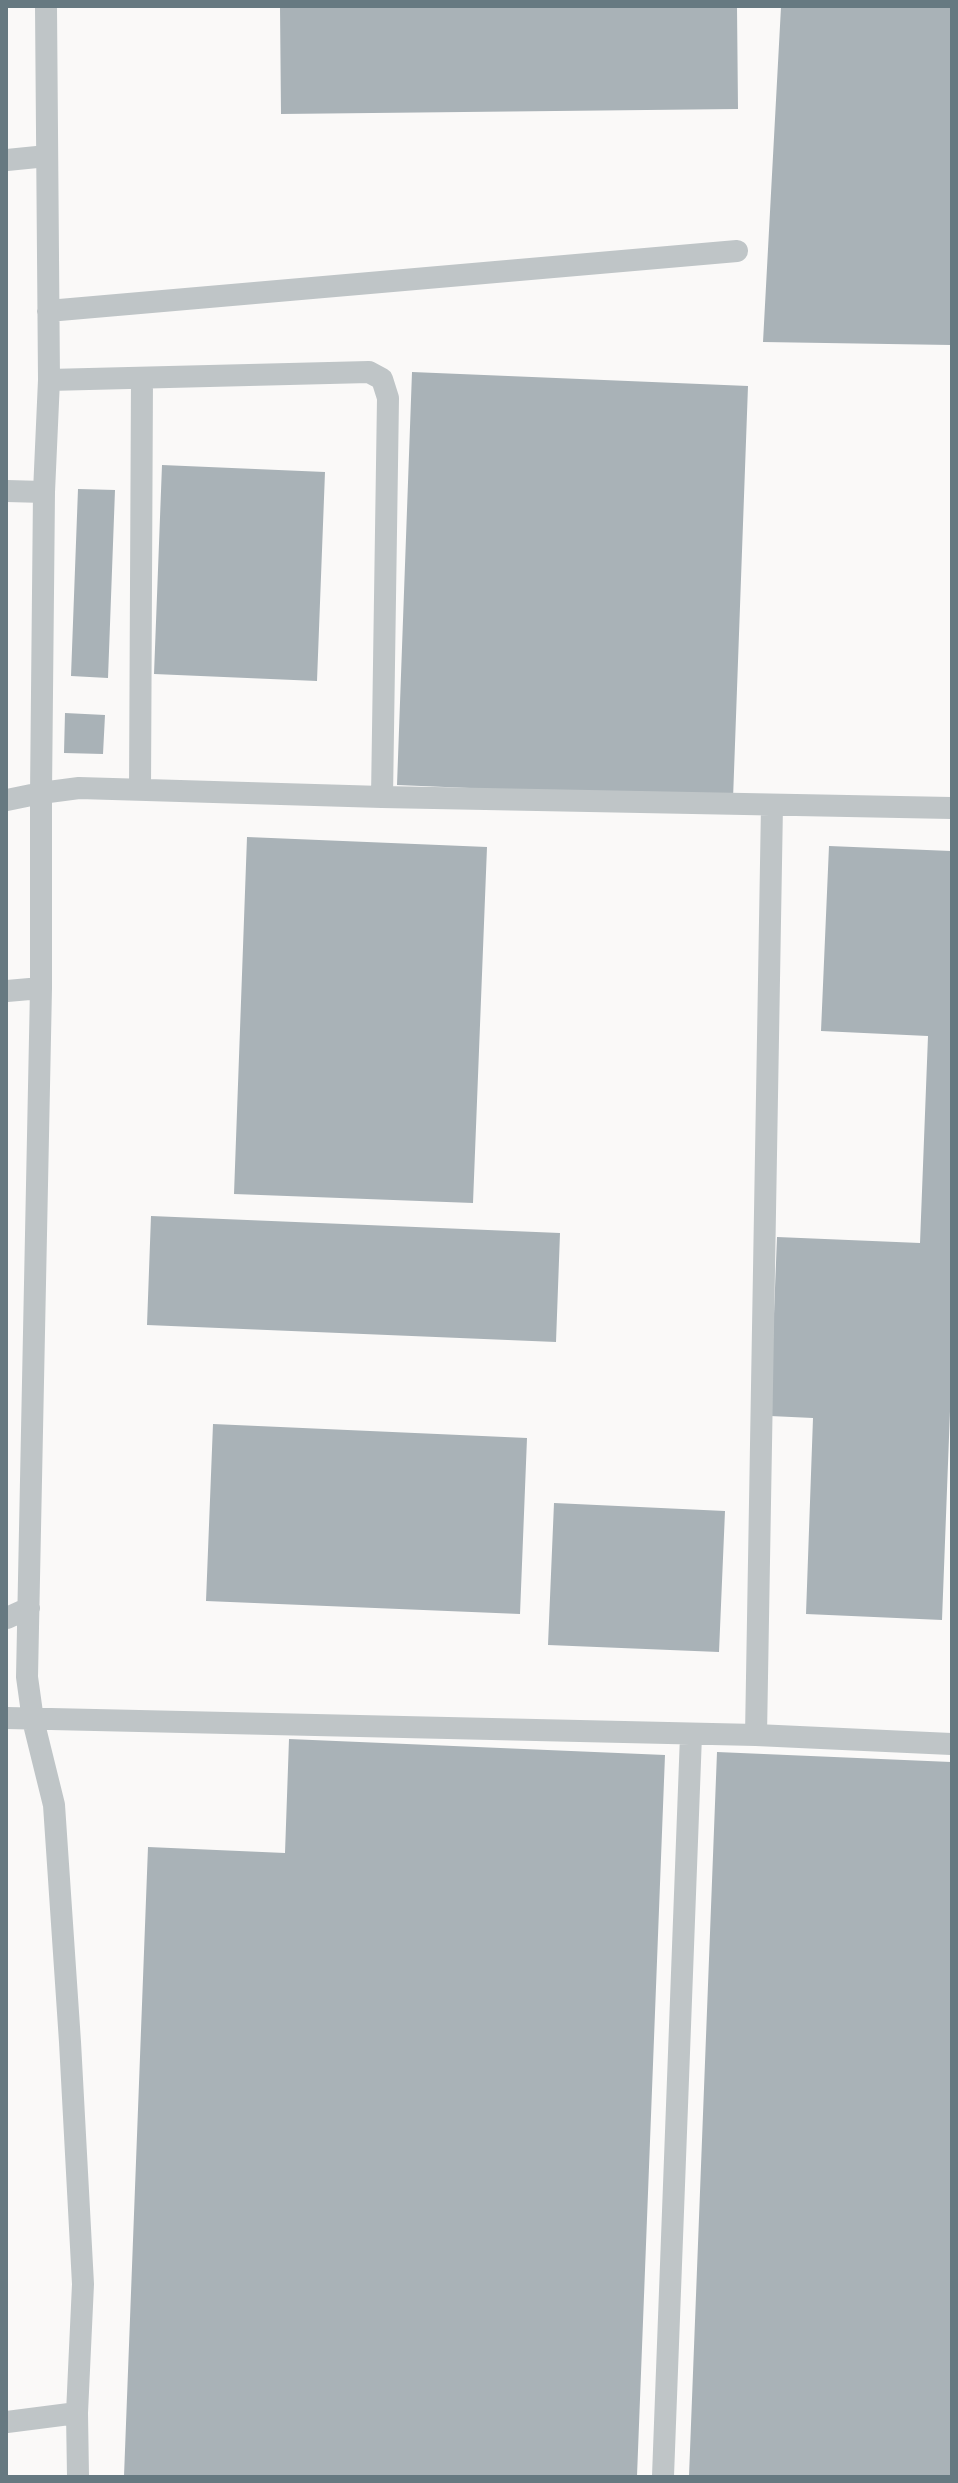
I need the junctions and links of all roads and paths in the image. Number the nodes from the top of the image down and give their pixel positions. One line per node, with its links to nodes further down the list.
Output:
1 (46, 7): 2 (street)
2 (47, 156): 3 (street); 5 (street)
3 (7, 160)
4 (737, 251): 5 (street)
5 (48, 311): 7 (street)
6 (142, 378): 7 (street); 10 (street); 12 (street)
7 (49, 380): 9 (street)
8 (7, 491): 9 (street)
9 (44, 492): 11 (street)
10 (140, 789): 11 (street); 12 (street)
11 (40, 793): 13 (street); 16 (street)
12 (382, 797): 14 (street)
13 (7, 800)
14 (772, 805): 15 (street); 23 (street)
15 (951, 808)
16 (41, 988): 17 (street); 18 (street)
17 (7, 991)
18 (29, 1608): 19 (street); 21 (street)
19 (7, 1618)
20 (7, 1718): 21 (street)
21 (33, 1720): 22 (street); 25 (street)
22 (691, 1735): 23 (street); 28 (street)
23 (756, 1735): 24 (street)
24 (951, 1744)
25 (77, 2413): 26 (street); 27 (street)
26 (7, 2422)
27 (78, 2476)
28 (663, 2476)

